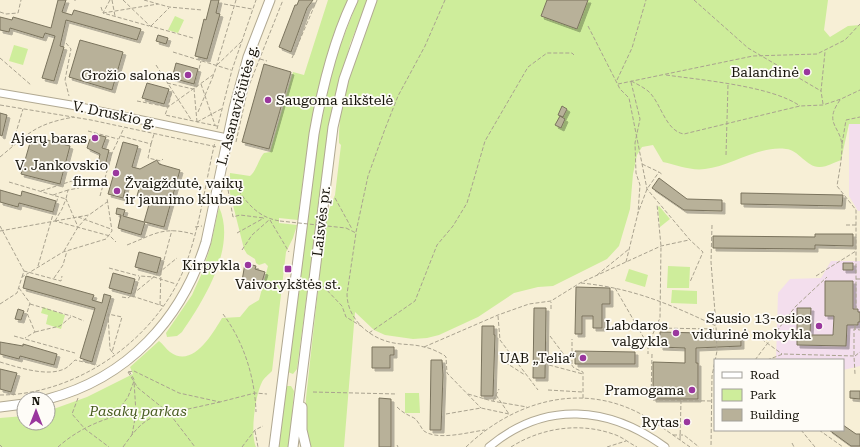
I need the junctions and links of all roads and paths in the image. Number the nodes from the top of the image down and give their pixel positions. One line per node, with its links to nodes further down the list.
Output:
1 (21, 0): 24 (path)
2 (111, 0): 23 (path); 25 (path)
3 (123, 0): 20 (path)
4 (144, 0): 15 (path)
5 (236, 0): 17 (path)
6 (256, 0): 21 (path)
7 (270, 0): 83 (main road, L. Asanavičiūtės g.)
8 (282, 0): 39 (path)
9 (317, 0): 38 (path)
10 (353, 0): 278 (main road, Laisvės pr.)
11 (372, 0): 219 (main road, Laisvės pr.)
12 (445, 0): 131 (path)
13 (646, 0): 47 (path)
14 (694, 0): 36 (path)
15 (158, 4): 19 (path); 20 (path)
16 (224, 4): 17 (path)
17 (234, 6): 21 (path); 43 (path)
18 (101, 7): 25 (path)
19 (170, 7): 22 (path); 28 (path)
20 (132, 8): 23 (path); 28 (path)
21 (252, 9): 31 (path)
22 (202, 10)
23 (114, 11): 25 (path); 26 (path)
24 (0, 12)
25 (102, 13): 26 (path)
26 (115, 16): 28 (path)
27 (860, 24): 33 (path)
28 (150, 26): 30 (path)
29 (588, 26): 47 (path)
30 (193, 38)
31 (241, 41): 43 (path); 44 (path)
32 (66, 43): 59 (path)
33 (825, 51): 36 (path); 57 (path)
34 (173, 52): 41 (path)
35 (574, 56): 194 (path)
36 (760, 56): 46 (path); 57 (path)
37 (0, 58): 53 (path)
38 (292, 58)
39 (260, 59): 40 (path); 88 (path)
40 (267, 60)
41 (201, 61): 43 (path); 54 (path)
42 (156, 66): 49 (path)
43 (217, 66): 44 (path); 45 (path)
44 (232, 70): 69 (path)
45 (214, 74): 50 (path); 60 (path)
46 (664, 75): 48 (path); 52 (path)
47 (617, 81): 51 (path)
48 (631, 82): 51 (path); 76 (path); 81 (path)
49 (167, 83): 54 (path); 55 (path)
50 (201, 84): 54 (path); 60 (path)
51 (618, 84): 81 (path)
52 (728, 84): 66 (path); 76 (path)
53 (30, 85)
54 (194, 89): 61 (path); 70 (path)
55 (173, 90): 61 (path); 67 (path)
56 (860, 90): 62 (path)
57 (821, 91): 65 (path)
58 (0, 93): 83 (street, V. Druskio g.)
59 (69, 96)
60 (204, 96): 70 (path); 71 (path)
61 (179, 99): 67 (path); 74 (path)
62 (841, 99): 65 (path); 86 (path)
63 (137, 101): 67 (path)
64 (0, 105): 68 (path)
65 (823, 105): 66 (path)
66 (800, 106): 76 (path)
67 (168, 107): 74 (path)
68 (23, 108): 72 (path); 87 (path)
69 (223, 108): 71 (path); 77 (path)
70 (197, 113): 75 (path)
71 (212, 114): 75 (path); 77 (path)
72 (77, 117): 78 (path); 87 (path)
73 (860, 117): 86 (path)
74 (192, 121): 75 (path)
75 (197, 122): 77 (path)
76 (727, 123): 89 (path)
77 (215, 126)
78 (124, 127): 80 (path); 82 (path)
79 (88, 131): 84 (path)
80 (154, 134): 85 (path); 132 (path)
81 (637, 134): 92 (path); 111 (path)
82 (120, 136): 84 (path); 85 (path)
83 (227, 138): 236 (main road, L. Asanavičiūtės g.)
84 (118, 139): 104 (path)
85 (151, 144): 91 (path)
86 (842, 145): 122 (path)
87 (12, 147): 90 (path)
88 (234, 148)
89 (726, 155)
90 (0, 158)
91 (164, 159)
92 (642, 164): 94 (path); 100 (path)
93 (229, 170): 96 (path)
94 (659, 172): 95 (path); 100 (path)
95 (663, 175)
96 (228, 176): 115 (path); 115 (path)
97 (78, 179): 102 (path)
98 (9, 182): 102 (path)
99 (79, 188): 101 (path)
100 (647, 189): 110 (path); 111 (path)
101 (68, 190): 103 (path); 108 (path)
102 (41, 192): 103 (path)
103 (52, 195): 105 (path)
104 (100, 196)
105 (58, 197): 108 (path); 119 (path)
106 (107, 198): 109 (path)
107 (335, 198): 127 (path)
108 (66, 199): 114 (path); 118 (path)
109 (107, 202): 112 (path); 125 (path)
110 (657, 204): 134 (path); 137 (path)
111 (638, 213): 138 (path)
112 (89, 215): 113 (path); 116 (path)
113 (78, 217): 114 (path); 116 (path)
114 (74, 218): 118 (path); 124 (path)
115 (264, 218): 117 (path); 130 (path)
116 (85, 220): 124 (path); 125 (path)
117 (270, 220): 127 (path, bridge); 139 (path); 143 (path)
118 (55, 221): 119 (path); 124 (path)
119 (51, 222): 129 (path); 146 (path)
120 (712, 225): 187 (path)
121 (846, 225): 122 (path)
122 (857, 225): 141 (path)
123 (0, 226): 129 (path)
124 (78, 227): 133 (path); 142 (path)
125 (112, 229): 133 (path)
126 (172, 230): 132 (path); 136 (path); 149 (path)
127 (352, 230): 131 (path)
128 (0, 231): 129 (path)
129 (3, 231): 148 (path)
130 (237, 232)
131 (356, 233): 186 (path)
132 (194, 234): 164 (path)
133 (110, 236): 135 (path); 140 (path)
134 (690, 240): 137 (path); 162 (path)
135 (116, 242)
136 (127, 244)
137 (661, 246): 145 (path); 174 (path)
138 (629, 249): 145 (path); 153 (path)
139 (242, 250)
140 (67, 251): 142 (path); 158 (path)
141 (856, 251): 154 (path); 160 (path)
142 (63, 252): 146 (path)
143 (289, 252)
144 (177, 258): 149 (path)
145 (626, 262): 153 (path)
146 (38, 267): 150 (path)
147 (109, 268): 152 (path)
148 (24, 271): 150 (path); 155 (path)
149 (161, 271): 156 (path); 159 (path)
150 (30, 272): 155 (path); 158 (path)
151 (62, 276): 158 (path)
152 (140, 276): 156 (path); 170 (path)
153 (594, 276): 163 (path)
154 (816, 276)
155 (22, 277): 167 (path)
156 (154, 277): 159 (path); 170 (path)
157 (827, 277): 199 (path)
158 (54, 279)
159 (162, 279): 164 (path); 177 (path)
160 (856, 279): 161 (path); 180 (path)
161 (860, 279)
162 (690, 282)
163 (580, 283): 168 (path); 173 (path)
164 (177, 284): 178 (path)
165 (237, 284): 169 (path)
166 (323, 286): 186 (path)
167 (19, 287): 175 (path); 176 (path)
168 (615, 288): 174 (path); 200 (path)
169 (256, 290)
170 (134, 293): 171 (path)
171 (131, 296): 172 (path); 177 (path)
172 (122, 297)
173 (551, 301): 179 (path); 182 (path)
174 (660, 301): 187 (path); 188 (path)
175 (30, 303): 183 (path); 192 (path)
176 (0, 304)
177 (160, 305): 178 (path)
178 (163, 306): 208 (path)
179 (551, 309)
180 (856, 310)
181 (223, 314): 230 (path)
182 (498, 315): 201 (path); 222 (path)
183 (72, 316): 184 (path); 192 (path)
184 (84, 321)
185 (855, 325): 190 (path)
186 (361, 326): 194 (path)
187 (716, 326): 189 (path)
188 (656, 328): 189 (path); 200 (path)
189 (717, 329): 211 (path)
190 (854, 330): 191 (path); 209 (path)
191 (860, 330)
192 (35, 332): 197 (path)
193 (752, 332): 199 (path)
194 (369, 334): 201 (path)
195 (14, 336): 197 (path)
196 (550, 336): 215 (path)
197 (24, 339): 204 (path)
198 (572, 339): 215 (path)
199 (768, 343): 207 (path); 212 (path)
200 (648, 345): 205 (path)
201 (424, 347): 231 (path)
202 (112, 352): 202 (path); 208 (path)
203 (860, 352): 209 (path)
204 (75, 354)
205 (648, 354)
206 (652, 354): 240 (path)
207 (782, 354): 209 (path); 213 (path)
208 (114, 355): 217 (path)
209 (854, 356): 221 (path)
210 (500, 359): 222 (path)
211 (715, 359)
212 (756, 359)
213 (770, 359)
214 (0, 362): 217 (path)
215 (572, 364): 220 (path)
216 (549, 365): 220 (path)
217 (98, 366): 234 (path)
218 (714, 366): 223 (path)
219 (302, 371): 279 (main road, Laisvės pr.); 280 (main road)
220 (583, 374): 229 (path)
221 (855, 374)
222 (528, 376): 226 (path)
223 (712, 376): 241 (path)
224 (134, 381): 242 (path); 252 (path); 253 (path); 256 (path)
225 (499, 390): 235 (path)
226 (538, 390)
227 (548, 390): 229 (path)
228 (313, 392): 233 (path)
229 (583, 392): 238 (path)
230 (255, 393): 232 (path); 242 (path); 251 (path)
231 (466, 393): 239 (path); 249 (path)
232 (267, 394)
233 (397, 394)
234 (0, 395)
235 (496, 395): 239 (path); 243 (path)
236 (56, 396)
237 (78, 398): 258 (path)
238 (583, 399)
239 (492, 401): 243 (path)
240 (681, 401): 241 (path); 263 (path)
241 (712, 401): 248 (path)
242 (220, 402): 253 (path)
243 (501, 403): 247 (path); 249 (path)
244 (16, 405): 245 (main road)
245 (0, 407)
246 (397, 407): 260 (path)
247 (528, 407)
248 (711, 407): 250 (path); 289 (path)
249 (481, 408): 254 (path)
250 (714, 408)
251 (256, 412)
252 (136, 413): 253 (path); 256 (path); 264 (path)
253 (169, 413): 264 (path); 275 (path)
254 (446, 414)
255 (640, 414): 265 (path)
256 (113, 417): 258 (path)
257 (263, 426): 259 (path)
258 (85, 429): 272 (path); 273 (path)
259 (254, 430): 276 (path); 277 (path)
260 (486, 430)
261 (802, 431): 291 (path)
262 (820, 431): 292 (path)
263 (680, 434): 265 (path); 266 (path); 288 (path)
264 (132, 435): 274 (path)
265 (672, 435): 266 (path)
266 (680, 440): 287 (path)
267 (627, 441): 283 (path); 284 (path); 285 (path)
268 (792, 443): 290 (path)
269 (397, 444): 281 (path)
270 (0, 445): 271 (path)
271 (2, 447)
272 (58, 447)
273 (109, 447)
274 (124, 447)
275 (195, 447)
276 (242, 447)
277 (258, 447)
278 (274, 447)
279 (293, 447)
280 (306, 447)
281 (398, 447)
282 (489, 447): 286 (street)
283 (511, 447)
284 (608, 447)
285 (637, 447)
286 (665, 447)
287 (690, 447)
288 (700, 447)
289 (710, 447)
290 (794, 447)
291 (815, 447)
292 (843, 447)

